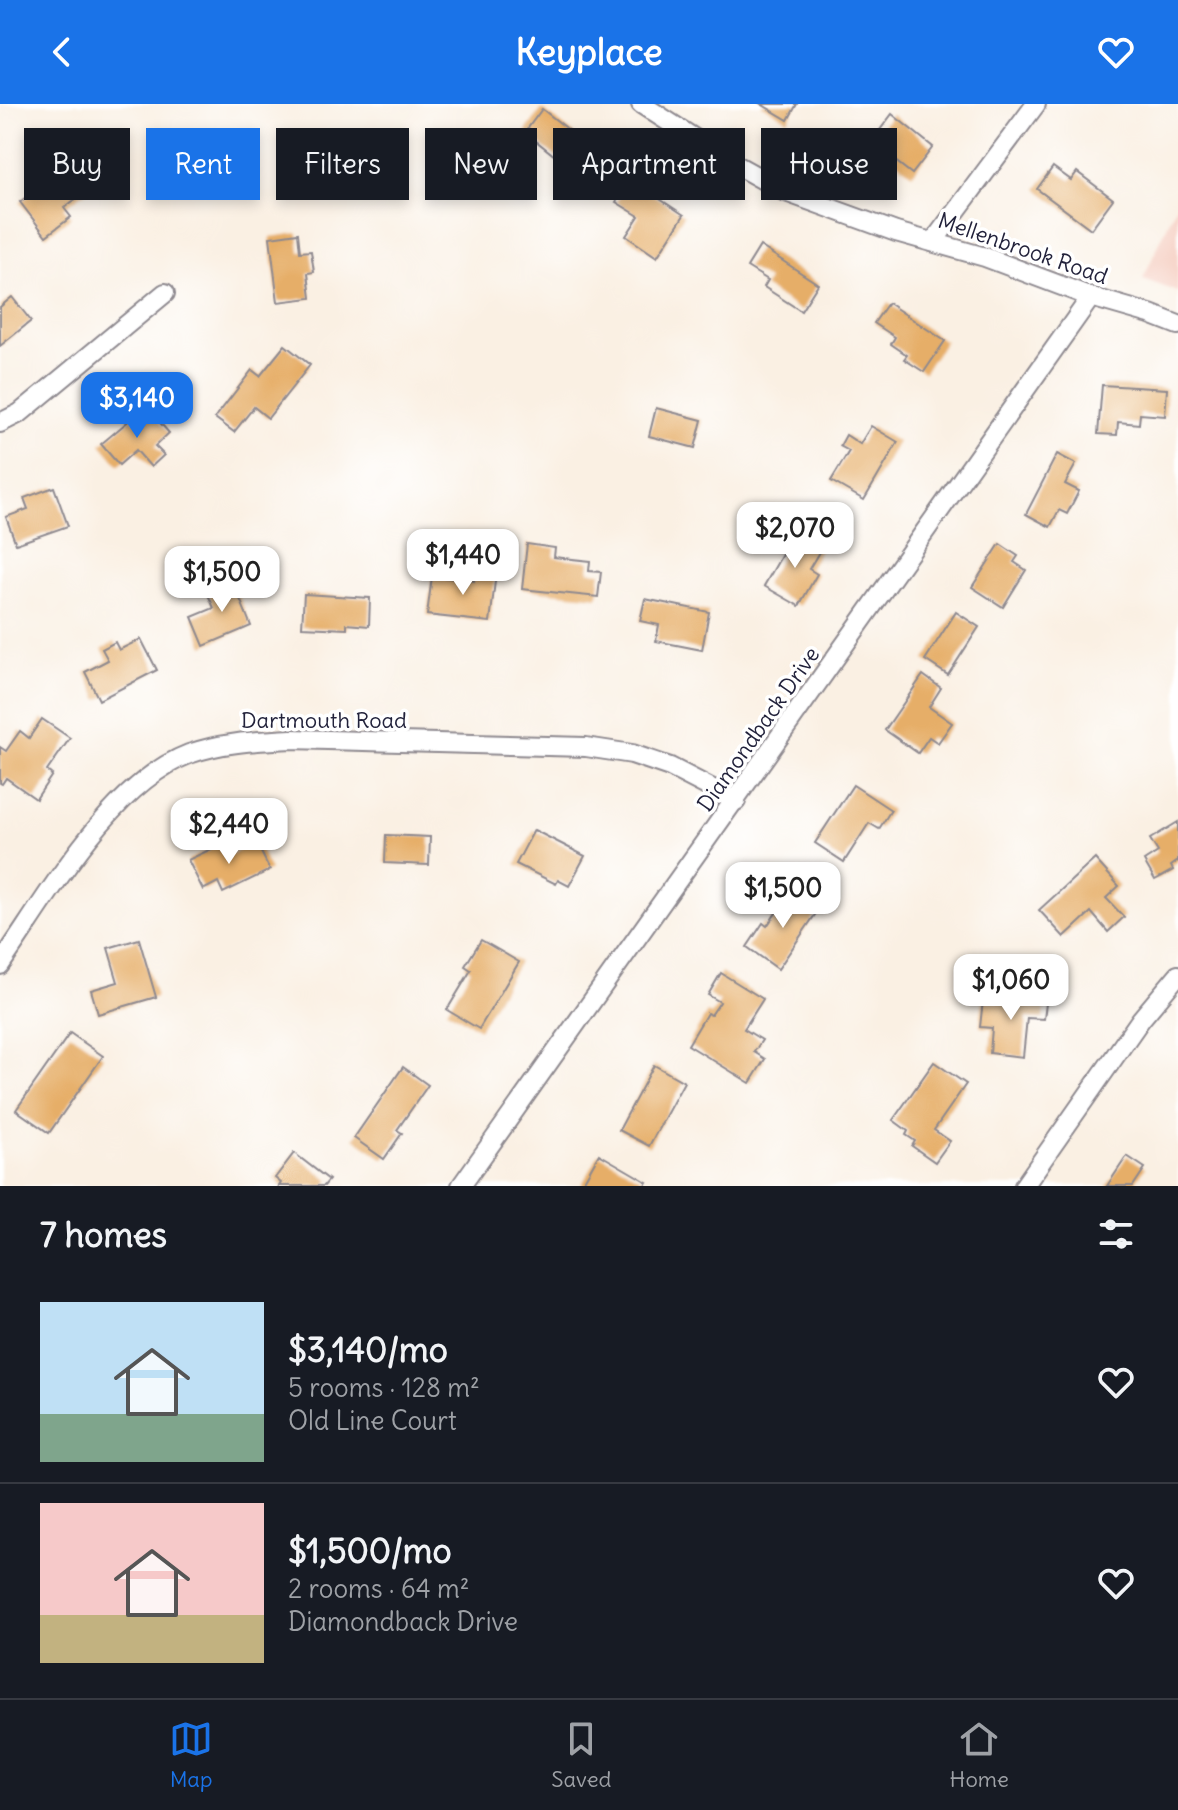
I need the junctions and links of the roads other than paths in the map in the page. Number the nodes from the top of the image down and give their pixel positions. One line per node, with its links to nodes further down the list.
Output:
1 (641, 104): 3 (street, Mellenbrook Road)
2 (1036, 104): 3 (street)
3 (933, 242): 5 (street, Mellenbrook Road)
4 (165, 293): 7 (street)
5 (1091, 297): 6 (street, Mellenbrook Road); 8 (street, Diamondback Drive)
6 (1178, 325)
7 (0, 423)
8 (736, 801): 9 (street, Dartmouth Road); 11 (street, Diamondback Drive)
9 (0, 965)
10 (1178, 975): 12 (street)
11 (461, 1186)
12 (1024, 1186)

